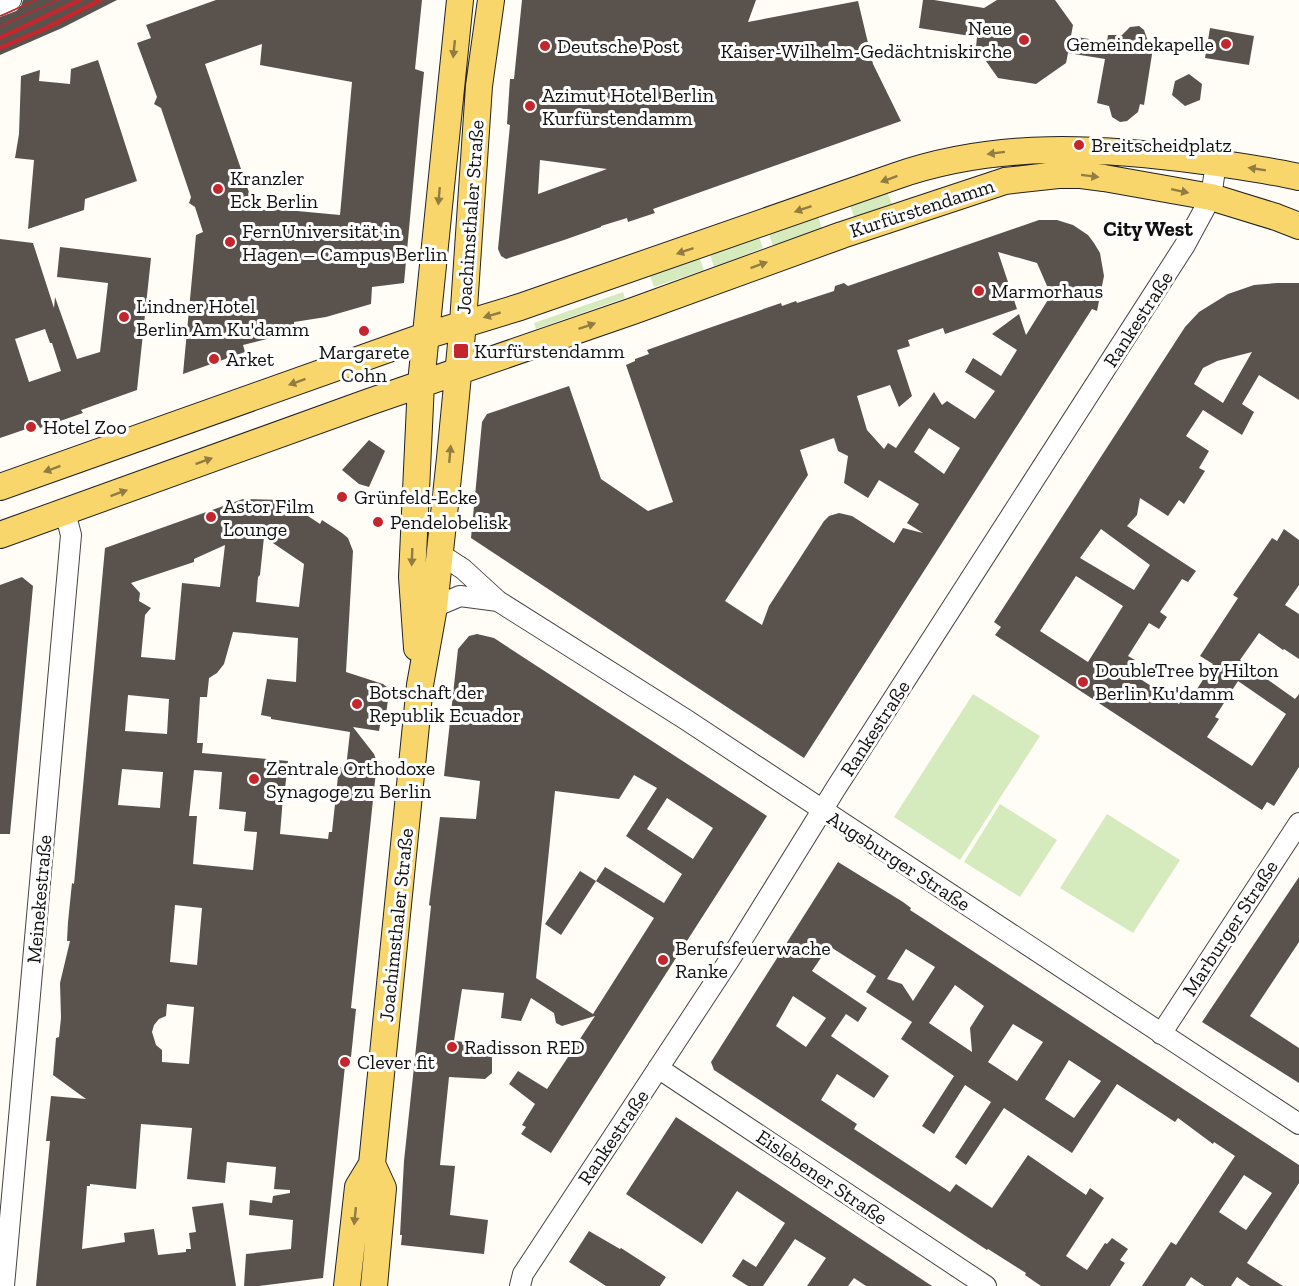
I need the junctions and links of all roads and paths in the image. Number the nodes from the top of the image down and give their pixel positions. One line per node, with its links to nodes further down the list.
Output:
1 (11, 0): 4 (street)
2 (460, 0): 10 (main road, Joachimsthaler Straße, one-way to 10)
3 (491, 0): 9 (main road, Joachimsthaler Straße)
4 (0, 5)
5 (1216, 163): 6 (main road, Kurfürstendamm, one-way to 5); 7 (street, Rankestraße); 9 (main road, Kurfürstendamm, one-way to 9)
6 (1299, 177)
7 (1211, 197): 8 (main road, Kurfürstendamm); 11 (main road, Kurfürstendamm, one-way to 7); 20 (street, Rankestraße)
8 (1299, 226)
9 (463, 323): 10 (main road, Kurfürstendamm); 11 (main road, Joachimsthaler Straße)
10 (425, 336): 12 (main road, Joachimsthaler Straße); 13 (main road, Kurfürstendamm, one-way to 13)
11 (458, 371): 12 (main road, Kurfürstendamm); 16 (main road, Joachimsthaler Straße, one-way to 11)
12 (421, 383): 14 (main road, Kurfürstendamm, one-way to 12); 19 (main road, Joachimsthaler Straße, one-way to 19)
13 (0, 487)
14 (65, 512): 15 (main road, Kurfürstendamm); 26 (street, Meinekestraße)
15 (0, 535)
16 (440, 554): 17 (street, Augsburger Straße); 18 (main road, Joachimsthaler Straße)
17 (498, 601): 18 (street, Augsburger Straße); 20 (street, Augsburger Straße)
18 (434, 607): 19 (main road, Joachimsthaler Straße)
19 (420, 685): 25 (main road, Joachimsthaler Straße)
20 (822, 810): 22 (street, Augsburger Straße); 23 (street, Rankestraße)
21 (1299, 823): 22 (street, Marburger Straße)
22 (1161, 1034): 24 (street, Augsburger Straße)
23 (658, 1068): 29 (street, Rankestraße); 30 (street, Eislebener Straße)
24 (1299, 1124)
25 (372, 1164): 27 (main road, Joachimsthaler Straße, one-way to 27); 28 (main road, Joachimsthaler Straße)
26 (4, 1286)
27 (347, 1286)
28 (374, 1286)
29 (520, 1286)
30 (986, 1286)

